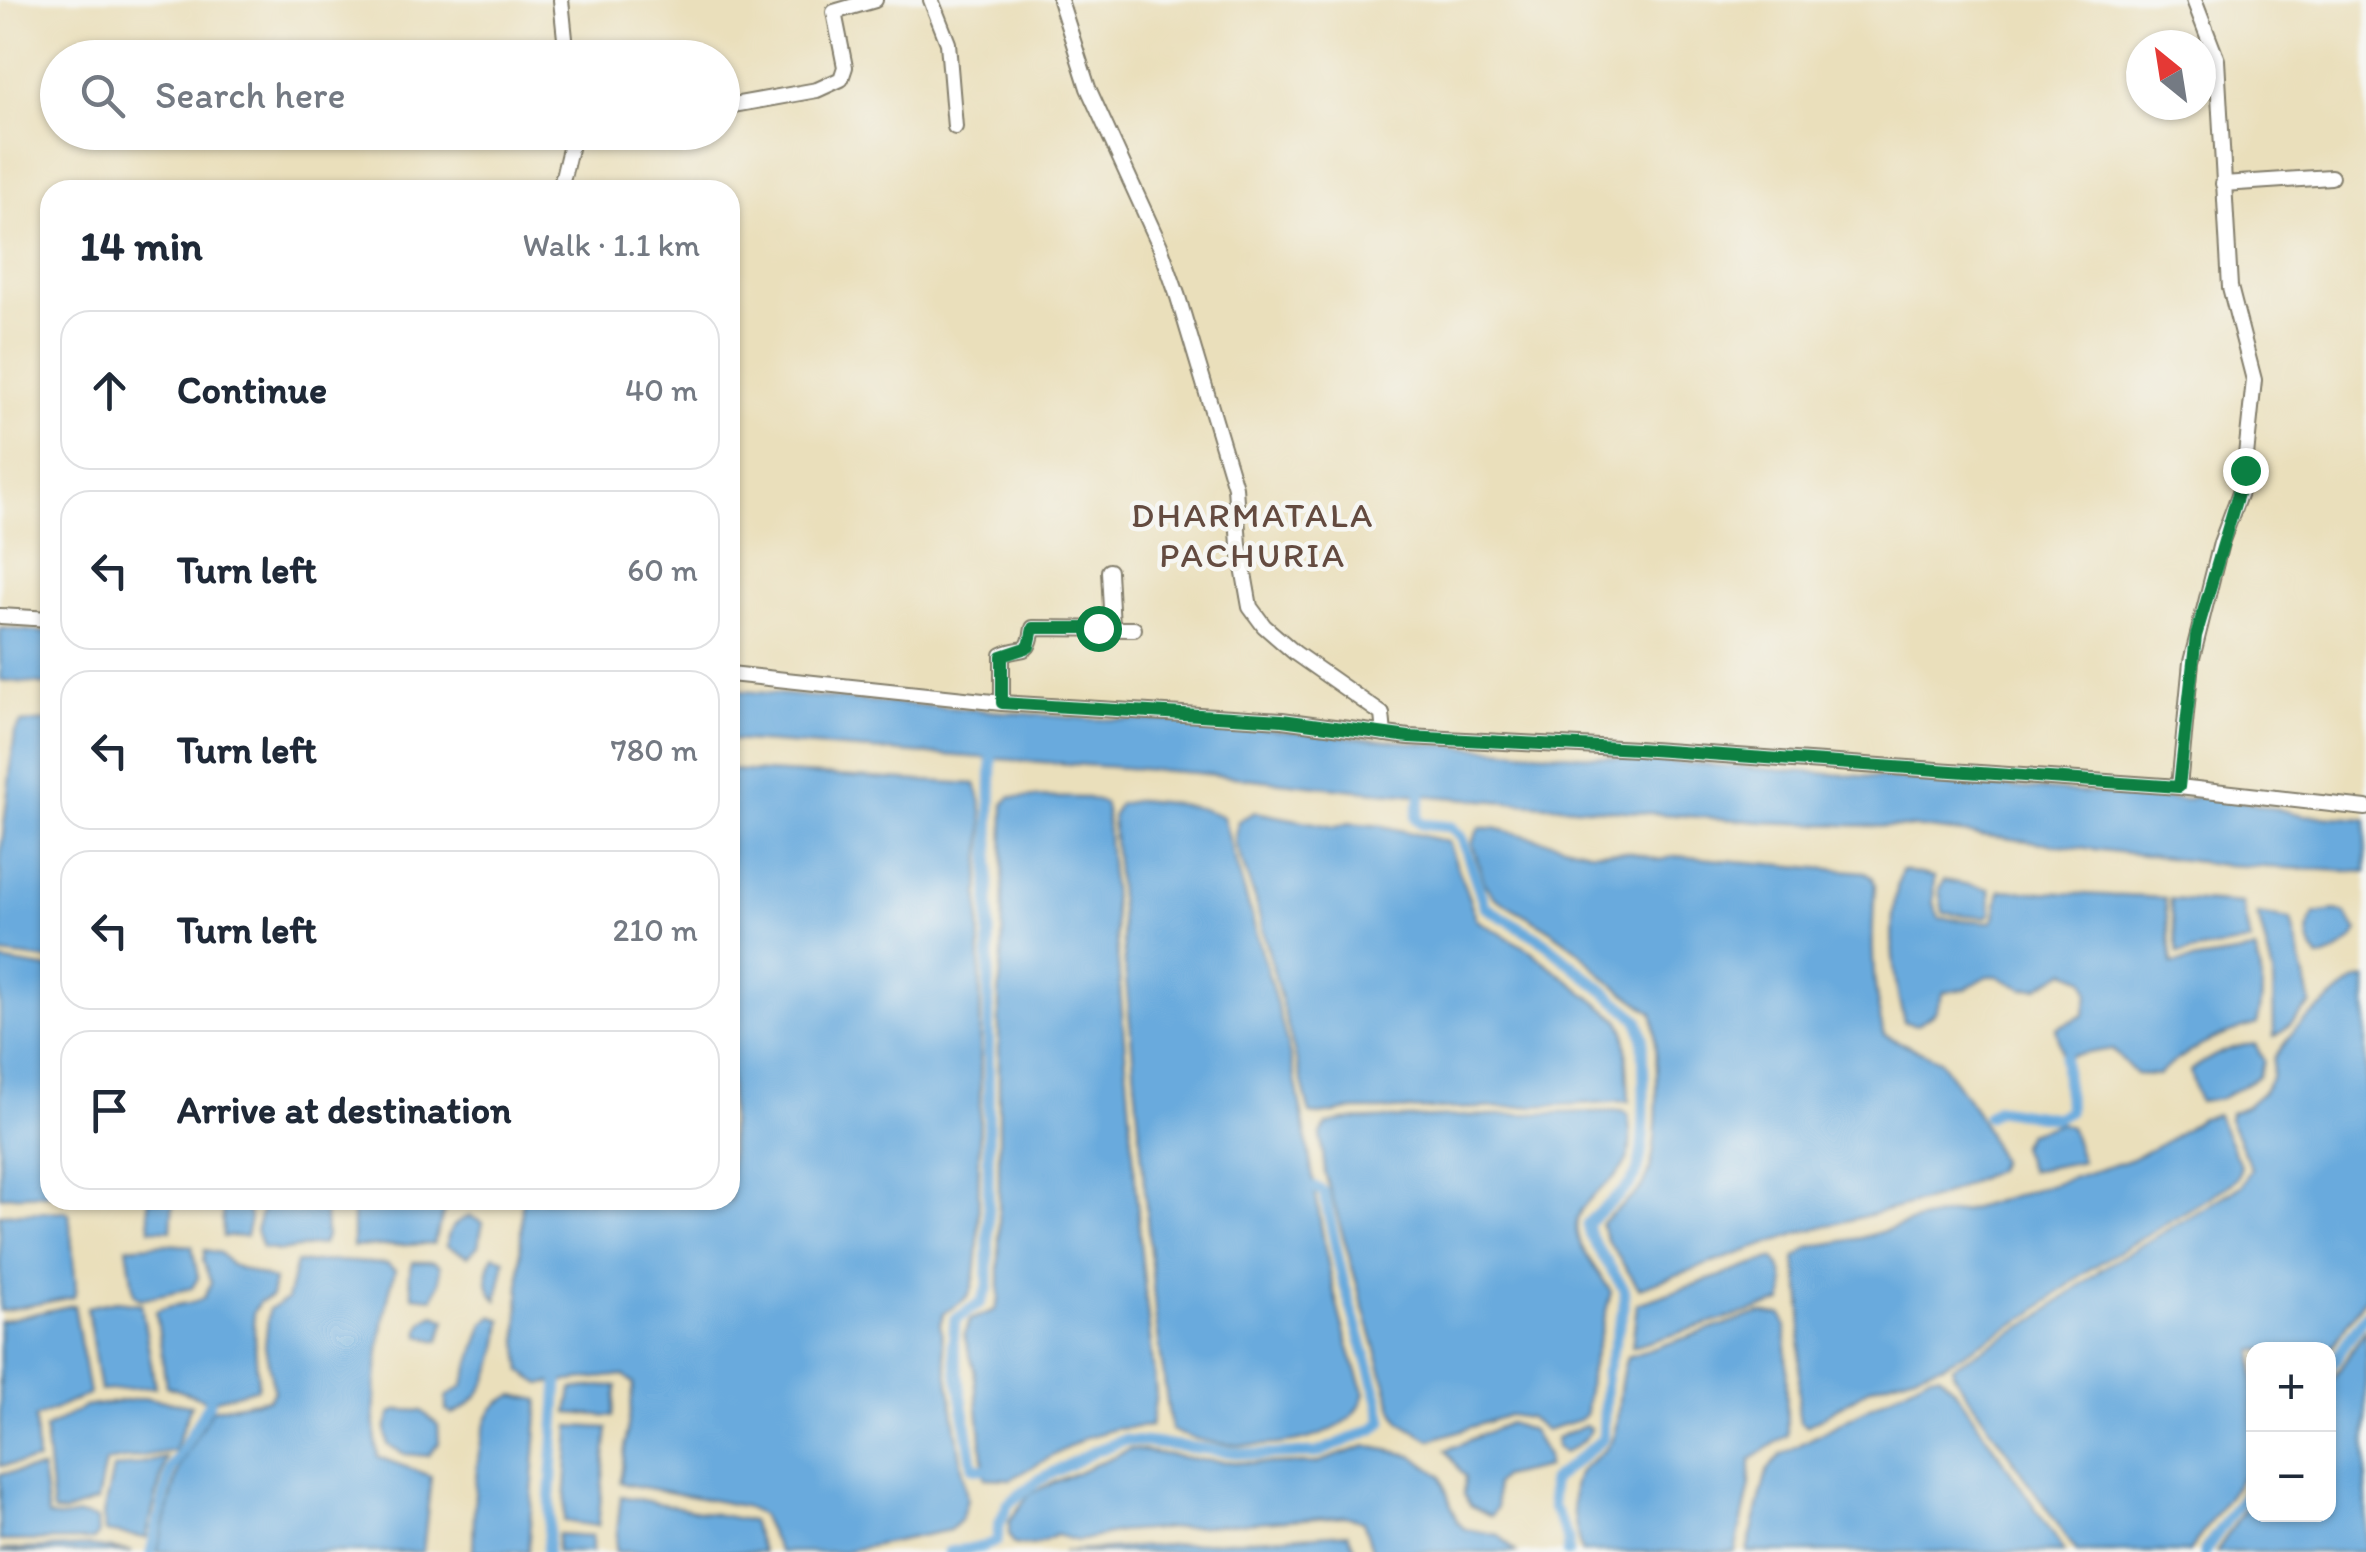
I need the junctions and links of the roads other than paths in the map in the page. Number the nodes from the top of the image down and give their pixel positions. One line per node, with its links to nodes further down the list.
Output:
1 (562, 0): 7 (street)
2 (875, 0): 6 (street)
3 (931, 0): 9 (street)
4 (1060, 0): 21 (street)
5 (2194, 0): 13 (street)
6 (832, 6): 8 (street)
7 (565, 40)
8 (740, 103)
9 (955, 127)
10 (570, 150): 12 (street)
11 (2331, 177): 13 (street)
12 (562, 180)
13 (2222, 184): 22 (street)
14 (1110, 571): 17 (street)
15 (0, 616): 16 (street)
16 (40, 618)
17 (1112, 628): 18 (street); 20 (street)
18 (1134, 629)
19 (740, 675): 20 (street)
20 (1002, 703): 21 (street)
21 (1384, 734): 22 (street)
22 (2179, 787): 23 (street)
23 (2366, 808)

